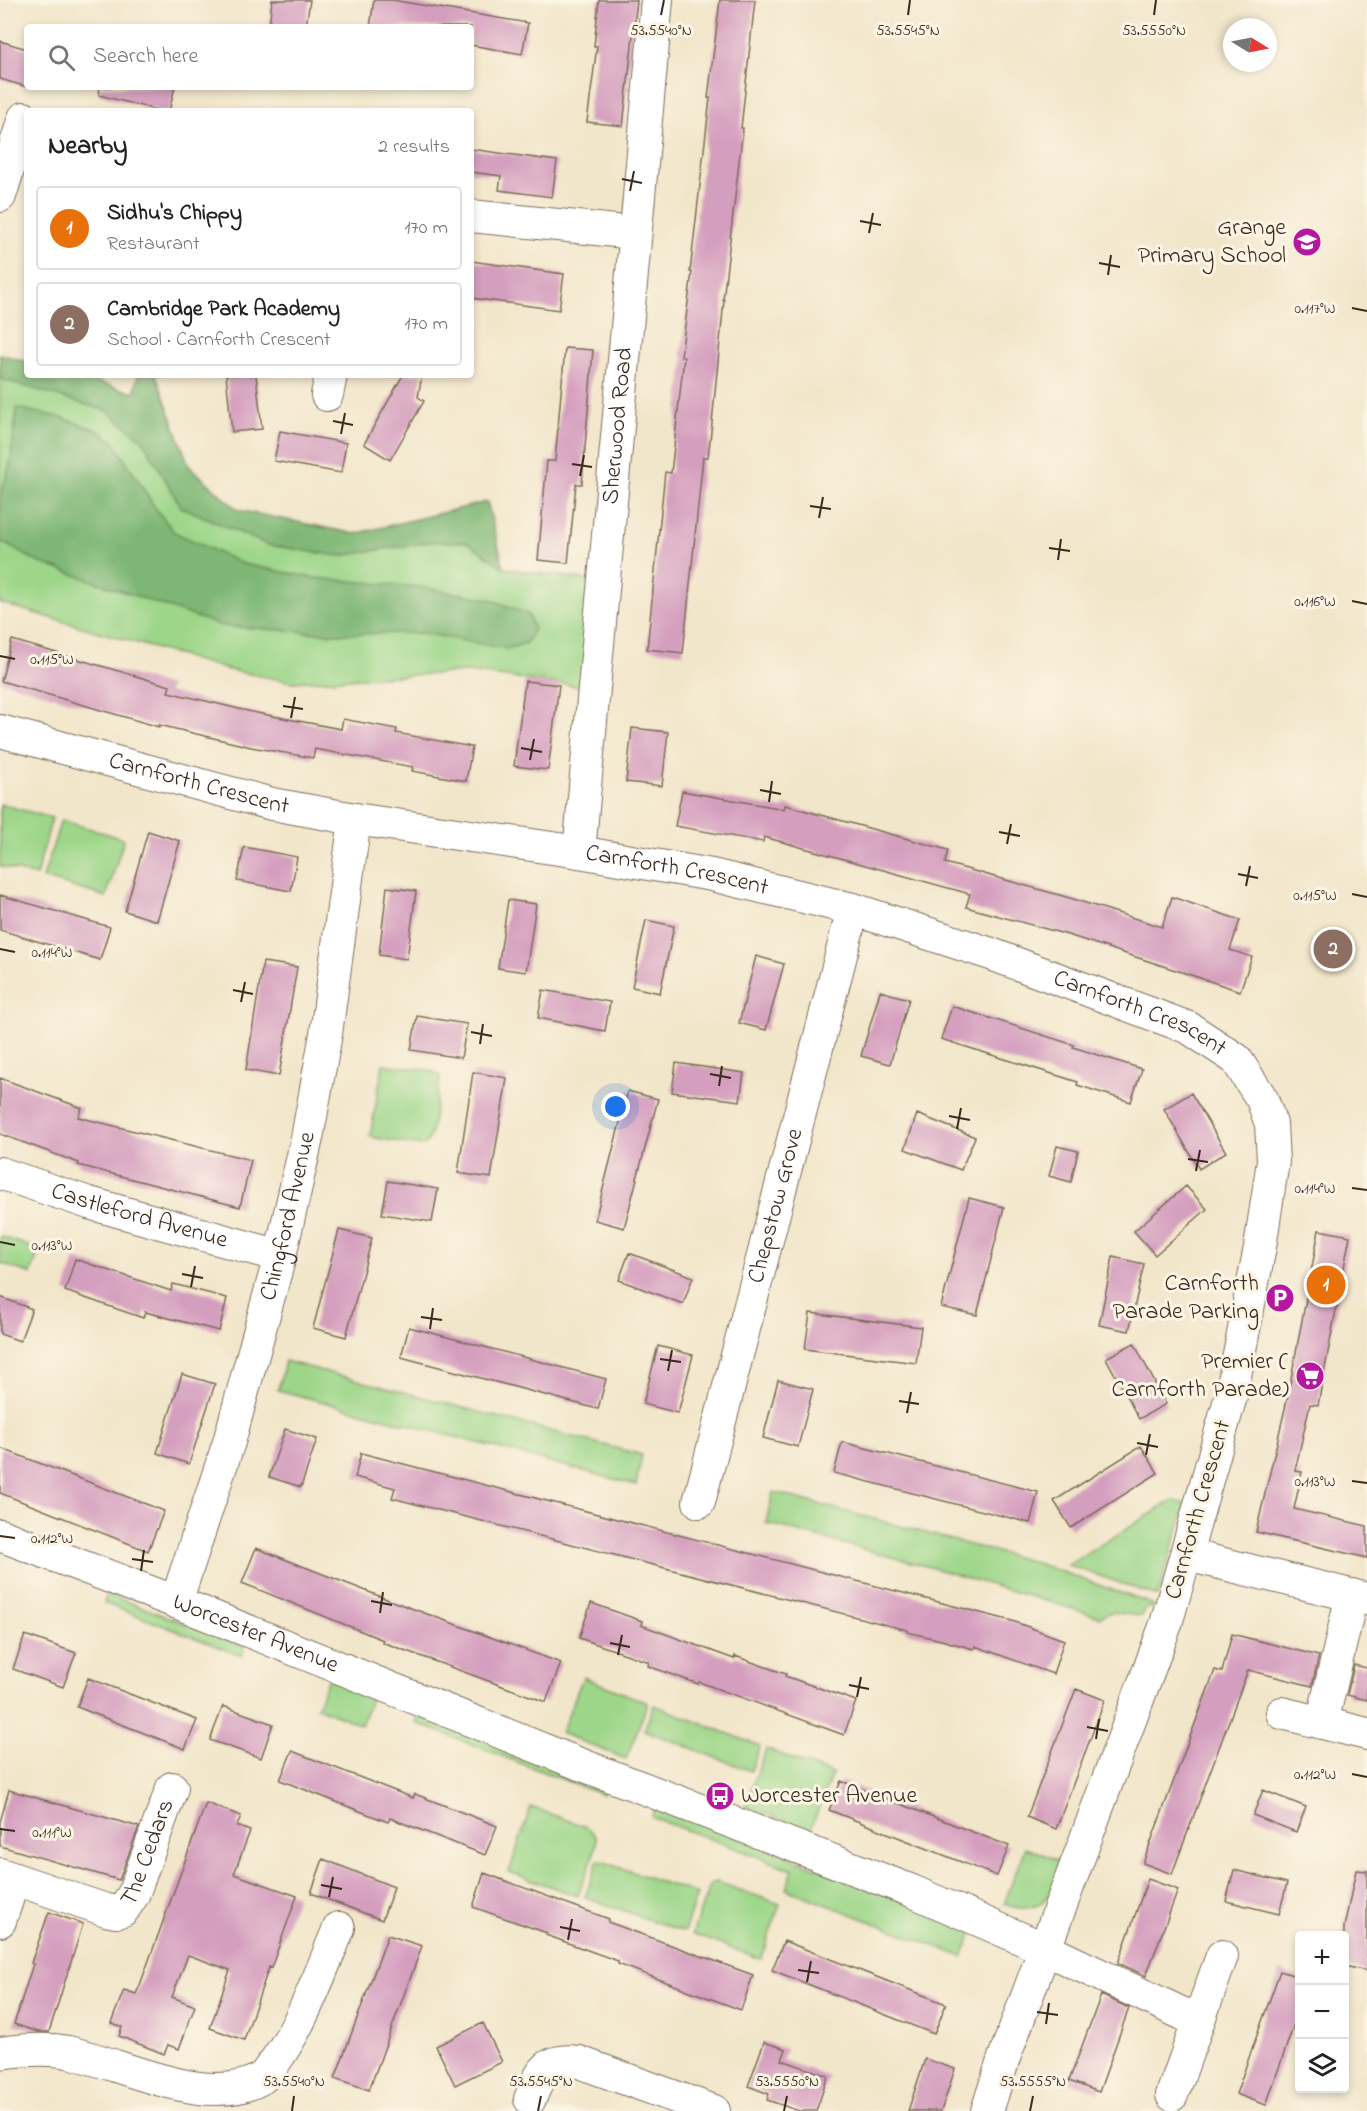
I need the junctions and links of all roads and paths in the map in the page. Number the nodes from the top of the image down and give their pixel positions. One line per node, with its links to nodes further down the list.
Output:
1 (657, 0): 5 (street, Sherwood Road)
2 (17, 116): 3 (street)
3 (0, 196)
4 (474, 216): 5 (street)
5 (635, 233): 8 (street, Sherwood Road)
6 (0, 731): 7 (street, Carnforth Crescent)
7 (355, 819): 8 (street, Carnforth Crescent); 11 (street, Chingford Avenue)
8 (579, 852): 9 (street, Carnforth Crescent)
9 (853, 909): 12 (street, Chepstow Grove); 14 (street, Carnforth Crescent)
10 (0, 1173): 11 (street, Castleford Avenue)
11 (280, 1256): 16 (street, Chingford Avenue)
12 (699, 1502)
13 (0, 1535): 16 (street, Worcester Avenue)
14 (1187, 1555): 15 (street); 24 (street, Carnforth Crescent)
15 (1360, 1597): 18 (street)
16 (176, 1602): 24 (street, Worcester Avenue)
17 (1282, 1713): 18 (street)
18 (1322, 1723): 19 (street)
19 (1367, 1734)
20 (172, 1788): 21 (street, The Cedars)
21 (7, 1877): 22 (street, The Cedars)
22 (0, 1921)
23 (339, 1928): 27 (street)
24 (1045, 1949): 26 (street, Worcester Avenue); 31 (street, Carnforth Crescent)
25 (1222, 1956): 26 (street)
26 (1198, 2021): 28 (street)
27 (0, 2053)
28 (1172, 2095)
29 (530, 2099): 30 (street)
30 (703, 2109)
31 (987, 2111)

